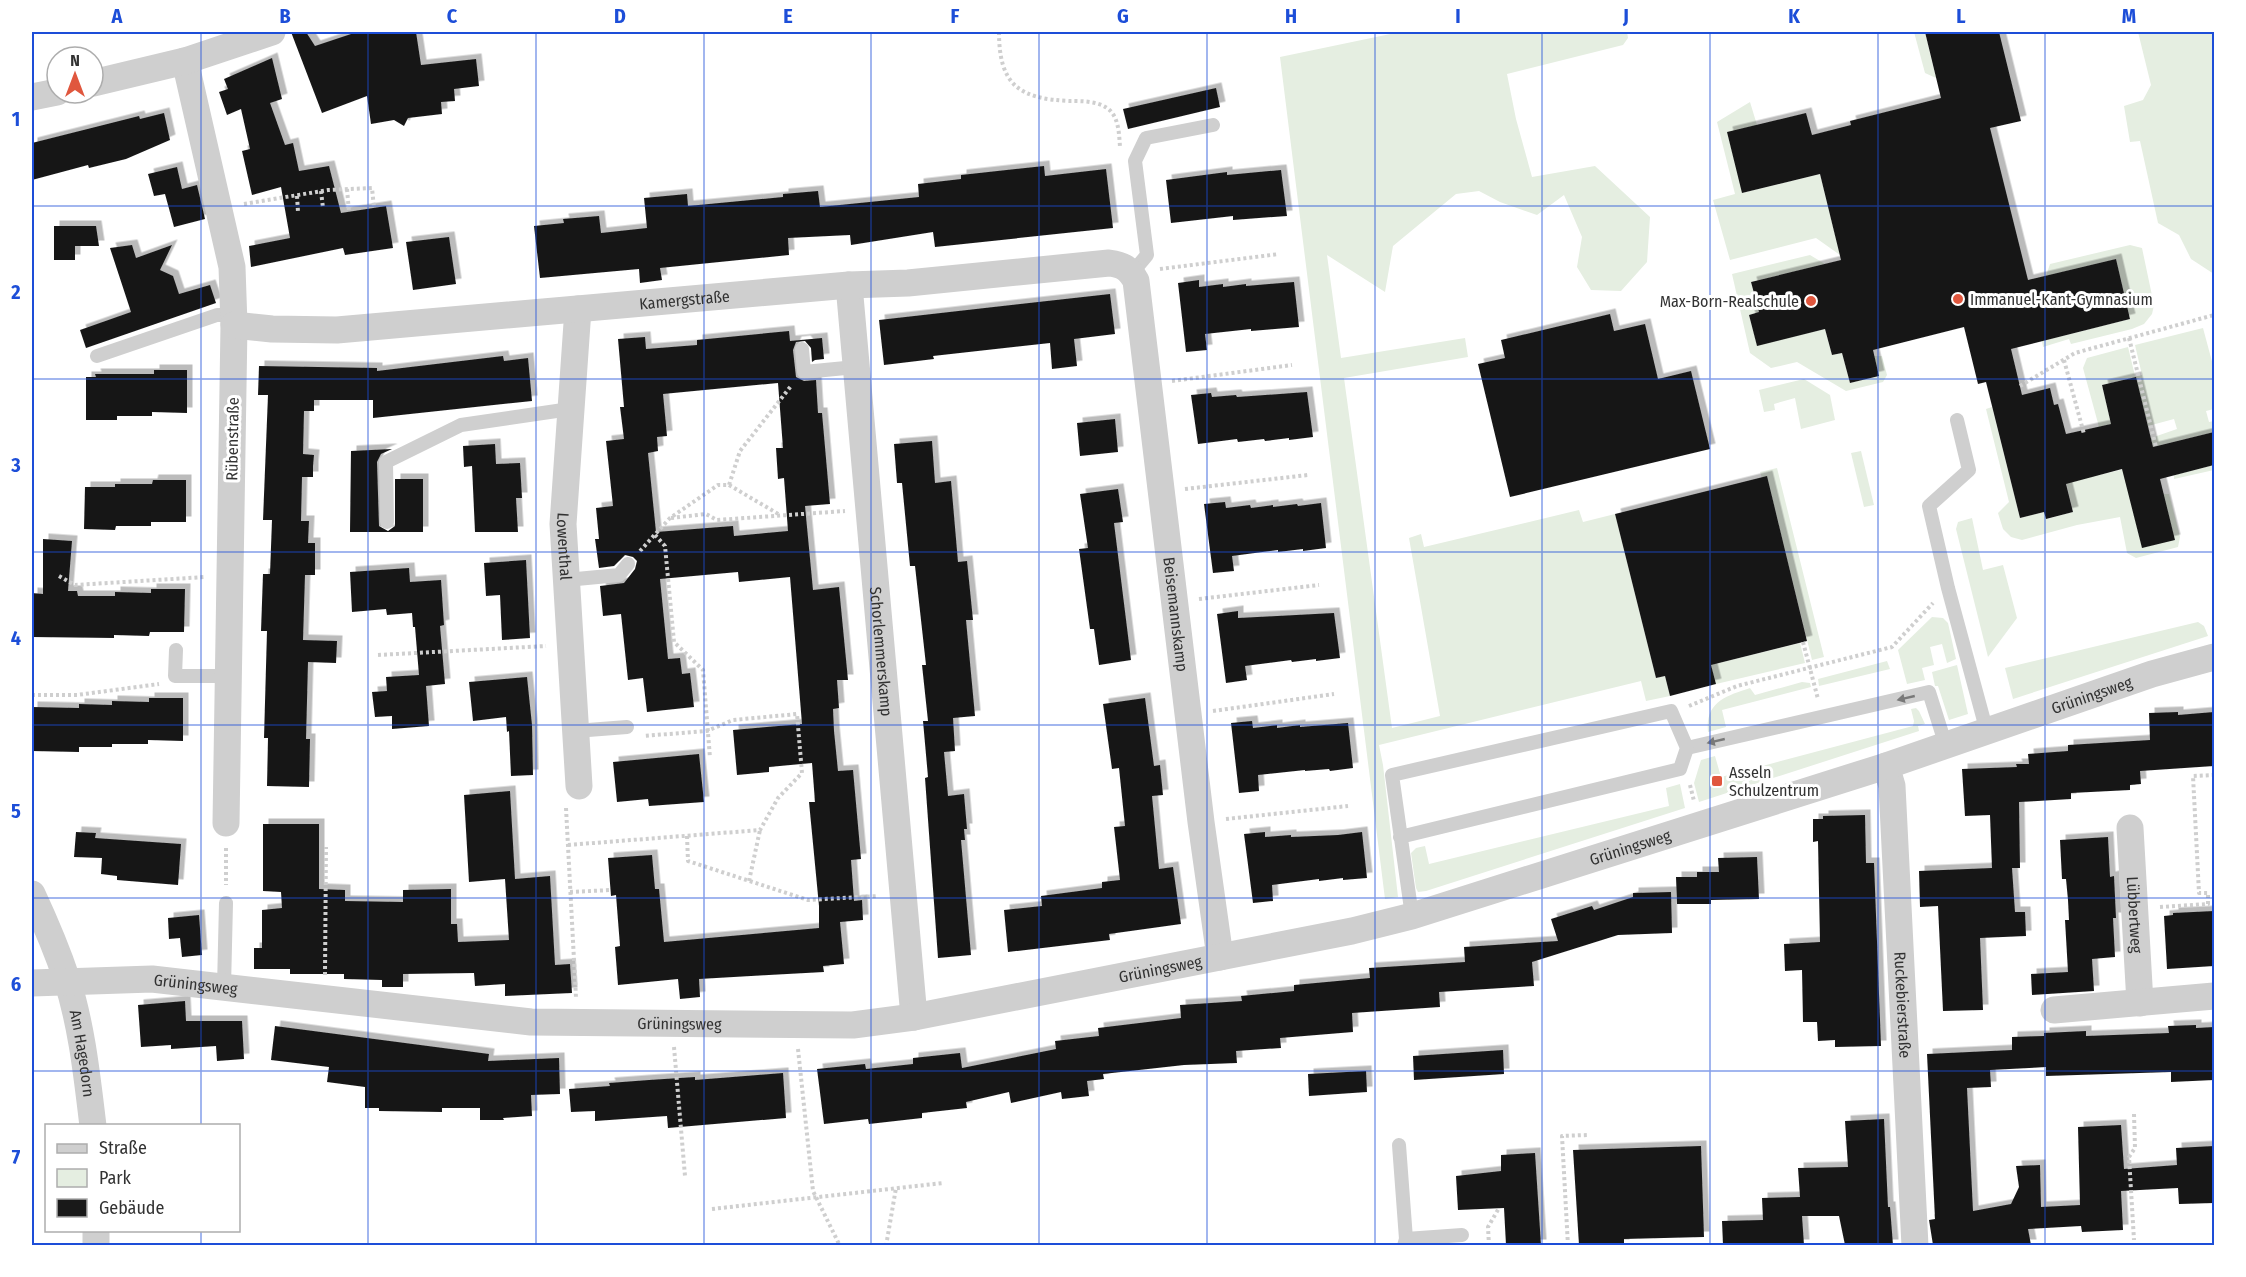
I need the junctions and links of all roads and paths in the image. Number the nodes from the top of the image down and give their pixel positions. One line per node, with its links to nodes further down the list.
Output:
1 (272, 32): 3 (street)
2 (999, 32): 6 (path)
3 (185, 61): 4 (street); 21 (street, Rübenstraße)
4 (105, 80)
5 (1213, 124): 17 (lane)
6 (1121, 155)
7 (347, 189): 8 (path); 12 (path); 14 (path)
8 (321, 191): 9 (path); 11 (path)
9 (297, 195): 10 (path); 13 (path)
10 (234, 206)
11 (323, 208)
12 (374, 208)
13 (298, 212)
14 (349, 212)
15 (1279, 254): 16 (path)
16 (1159, 269)
17 (1132, 273): 18 (street, Kamergstraße); 92 (street, Beisemannskamp)
18 (849, 285): 19 (street, Kamergstraße); 27 (street, Schorlemmerskamp)
19 (578, 309): 21 (street, Kamergstraße); 31 (street, Lowenthal)
20 (2214, 315): 22 (path)
21 (234, 320): 24 (lane); 57 (street, Rübenstraße)
22 (2129, 338): 25 (path); 34 (path)
23 (802, 349): 28 (lane)
24 (97, 356)
25 (2064, 360): 30 (path); 33 (path)
26 (1292, 365): 29 (path)
27 (856, 367): 28 (lane); 101 (street, Schorlemmerskamp)
28 (804, 372): 36 (path)
29 (1168, 381)
30 (2020, 386)
31 (570, 409): 41 (lane); 46 (street, Lowenthal)
32 (1957, 420): 48 (lane)
33 (2084, 434)
34 (2156, 447)
35 (1308, 475): 37 (path)
36 (729, 485): 39 (path); 40 (path)
37 (1182, 489)
38 (848, 510): 39 (path)
39 (781, 515): 40 (path)
40 (670, 518): 42 (path)
41 (387, 522)
42 (655, 535): 43 (path); 64 (path)
43 (628, 564): 46 (lane)
44 (58, 576): 45 (path)
45 (207, 577)
46 (566, 580): 63 (street, Lowenthal)
47 (1319, 585): 49 (path)
48 (1948, 588): 55 (path); 66 (lane)
49 (1195, 600)
50 (1803, 642): 55 (path)
51 (547, 646): 53 (path)
52 (176, 650): 56 (lane)
53 (378, 655)
54 (2214, 657): 66 (street, Grüningsweg)
55 (1810, 668): 61 (path); 62 (path)
56 (175, 676): 57 (lane); 59 (path)
57 (228, 676): 77 (street, Rübenstraße)
58 (1334, 694): 60 (path)
59 (32, 695)
60 (1209, 711)
61 (1671, 711): 68 (lane); 81 (lane)
62 (1823, 717): 67 (lane, one-way to 62); 68 (lane, one-way to 68)
63 (575, 731): 65 (lane); 73 (street, Lowenthal)
64 (707, 731): 65 (path); 69 (path); 79 (path)
65 (632, 732)
66 (1987, 732): 67 (street, Grüningsweg)
67 (1946, 746): 70 (street, Grüningsweg)
68 (1687, 748): 81 (lane)
69 (710, 758)
70 (1886, 766): 90 (street, Grüningsweg); 121 (street, Ruckebierstraße)
71 (2214, 775): 91 (path)
72 (1690, 784): 74 (path)
73 (572, 792): 82 (path)
74 (1695, 804)
75 (1348, 806): 76 (path)
76 (1222, 819)
77 (226, 823): 89 (path)
78 (2130, 828): 98 (street, Lübbertweg)
79 (760, 830): 80 (path); 84 (path)
80 (687, 836): 82 (path); 84 (path)
81 (1400, 837): 90 (lane)
82 (568, 844): 86 (path)
83 (326, 847): 93 (path)
84 (749, 881): 88 (path)
85 (611, 890): 86 (path)
86 (570, 892): 99 (path)
87 (32, 894): 94 (street, Am Hagedorn)
88 (885, 896)
89 (226, 903): 96 (lane)
90 (1412, 916): 92 (street, Grüningsweg)
91 (2161, 918)
92 (1220, 957): 101 (street, Grüningsweg)
93 (325, 981)
94 (68, 982): 95 (street); 96 (street, Grüningsweg); 105 (street, Am Hagedorn)
95 (32, 983)
96 (224, 987): 102 (street, Grüningsweg)
97 (2214, 996): 98 (street)
98 (2140, 1003): 100 (street)
99 (577, 1005)
100 (2054, 1010)
101 (914, 1017): 103 (street, Grüningsweg)
102 (672, 1023): 103 (street, Grüningsweg); 108 (path)
103 (796, 1024): 111 (path)
104 (2133, 1114): 115 (path)
105 (93, 1124)
106 (1587, 1135): 120 (path)
107 (1399, 1145): 116 (lane)
108 (685, 1176)
109 (944, 1183): 110 (path)
110 (896, 1188): 111 (path); 118 (path)
111 (816, 1198): 113 (path); 117 (path)
112 (1499, 1208): 119 (path)
113 (712, 1209)
114 (1462, 1235): 116 (lane)
115 (2134, 1240)
116 (1405, 1242)
117 (840, 1245)
118 (886, 1245)
119 (1489, 1245)
120 (1568, 1245)
121 (1915, 1245)

